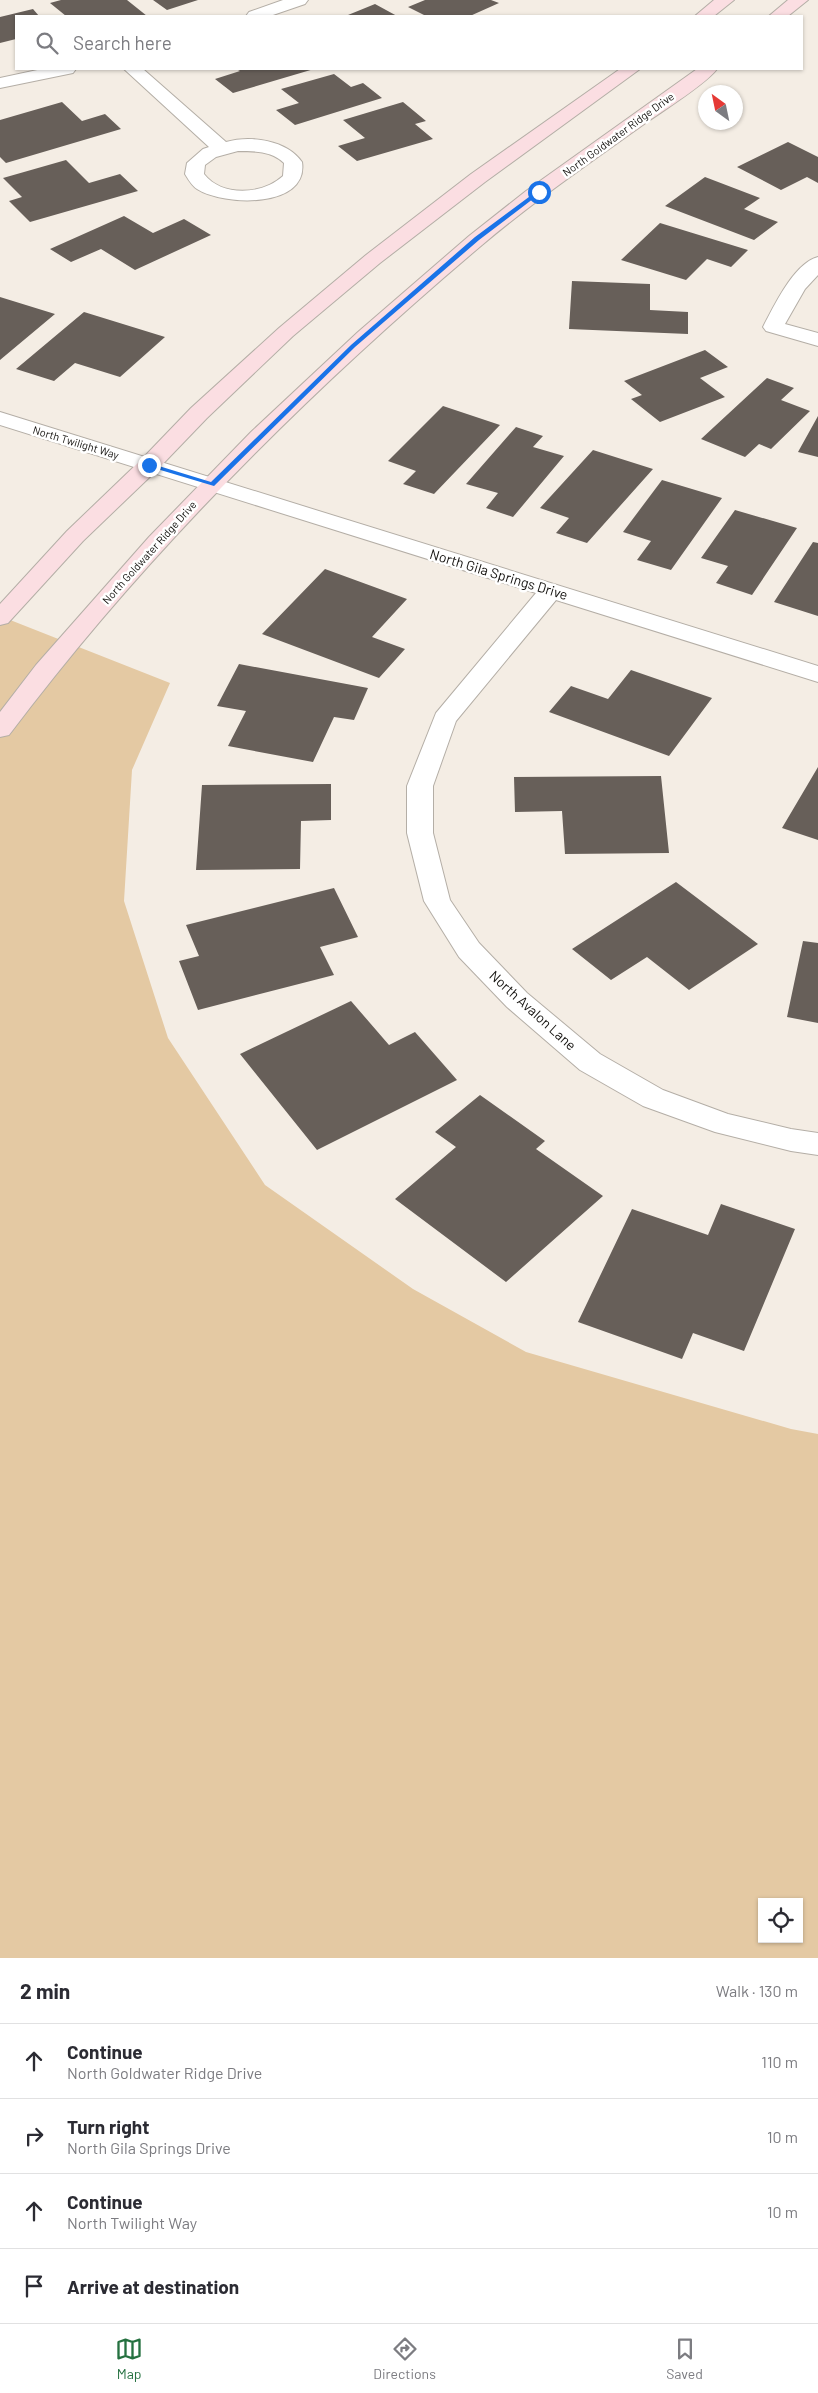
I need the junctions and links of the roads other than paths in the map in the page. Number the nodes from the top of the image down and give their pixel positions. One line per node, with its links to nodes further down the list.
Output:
1 (299, 0): 4 (street)
2 (725, 0): 5 (street)
3 (799, 0): 6 (street)
4 (258, 15)
5 (704, 15)
6 (778, 15)
7 (62, 70): 11 (street)
8 (134, 70): 12 (street)
9 (630, 70): 16 (street)
10 (707, 70): 18 (street, North Goldwater Ridge Drive)
11 (0, 83)
12 (221, 148): 12 (street)
13 (818, 263): 14 (street)
14 (818, 340)
15 (0, 418): 16 (street, North Twilight Way)
16 (149, 465): 17 (street, North Twilight Way); 20 (street)
17 (181, 474): 18 (street, North Gila Springs Drive)
18 (212, 484): 19 (street, North Gila Springs Drive); 22 (street, North Goldwater Ridge Drive)
19 (551, 590): 21 (street, North Gila Springs Drive); 23 (street, North Avalon Lane)
20 (0, 618)
21 (818, 674)
22 (0, 729)
23 (818, 1144)

